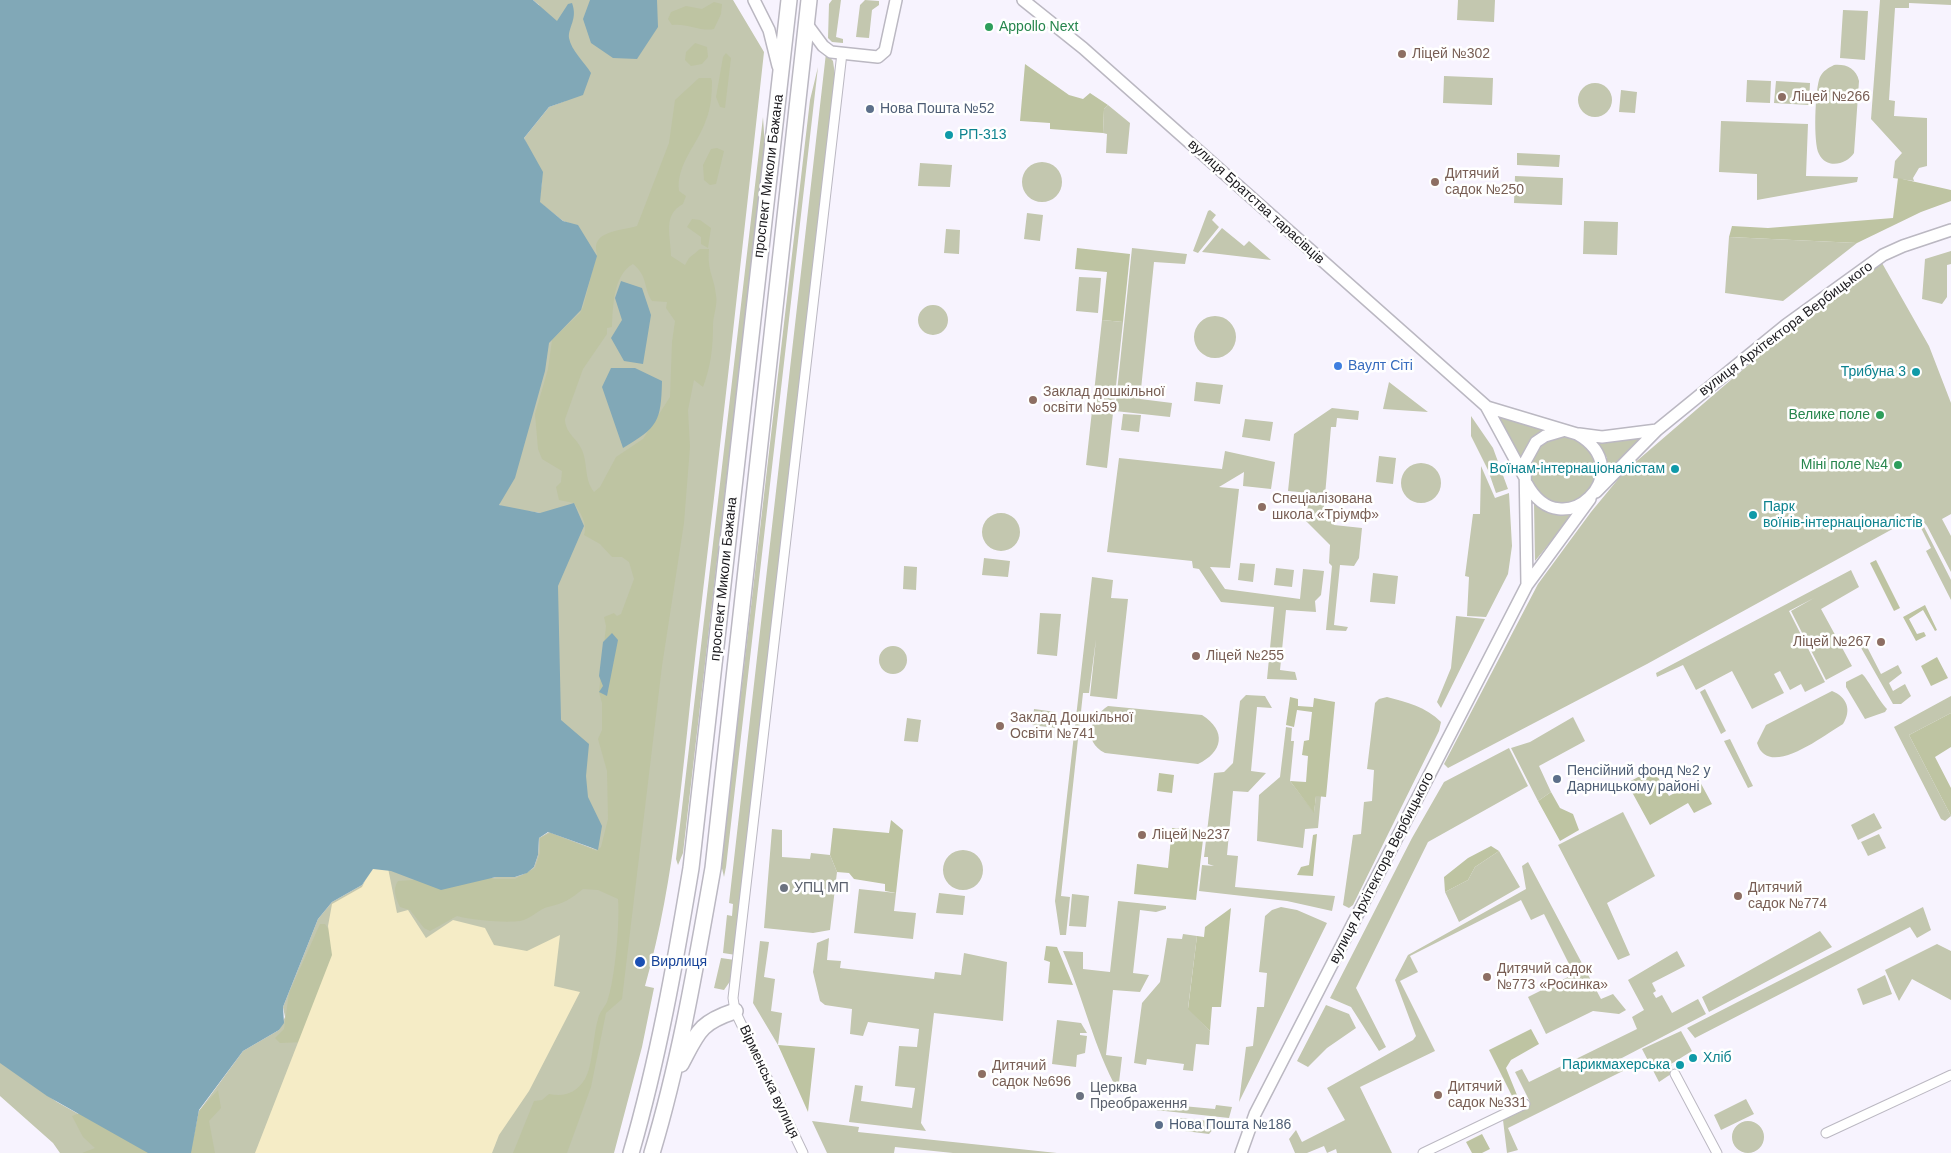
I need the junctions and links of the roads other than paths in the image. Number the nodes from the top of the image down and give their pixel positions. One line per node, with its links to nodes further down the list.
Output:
1 (754, 0): 8 (street)
2 (790, 0): 8 (highway, проспект Миколи Бажана)
3 (896, 0): 7 (street)
4 (1025, 0): 10 (street, вулиця Братства тарасівців)
5 (810, 2): 6 (highway, проспект Миколи Бажана)
6 (806, 23): 7 (street); 19 (highway, проспект Миколи Бажана)
7 (842, 53): 16 (street)
8 (780, 81): 22 (highway, проспект Миколи Бажана)
9 (1951, 230): 11 (street, вулиця Архітектора Вербицького)
10 (1487, 407): 12 (street, вулиця Братства тарасівців); 13 (street, вулиця Братства тарасівців)
11 (1657, 430): 12 (street, вулиця Архітектора Вербицького); 14 (street, вулиця Архітектора Вербицького)
12 (1572, 432): 13 (street, вулиця Архітектора Вербицького); 14 (street)
13 (1525, 480): 14 (street); 15 (street, вулиця Архітектора Вербицького)
14 (1593, 495): 15 (street, вулиця Архітектора Вербицького)
15 (1527, 585): 25 (street, вулиця Архітектора Вербицького)
16 (735, 1011): 19 (highway); 24 (street, Вірменська вулиця)
17 (1675, 1074): 27 (street)
18 (1951, 1075): 21 (street)
19 (672, 1081): 23 (highway, проспект Миколи Бажана)
20 (1525, 1104): 26 (street)
21 (1826, 1132)
22 (631, 1153)
23 (652, 1153)
24 (803, 1153)
25 (1241, 1153)
26 (1423, 1153)
27 (1717, 1153)

